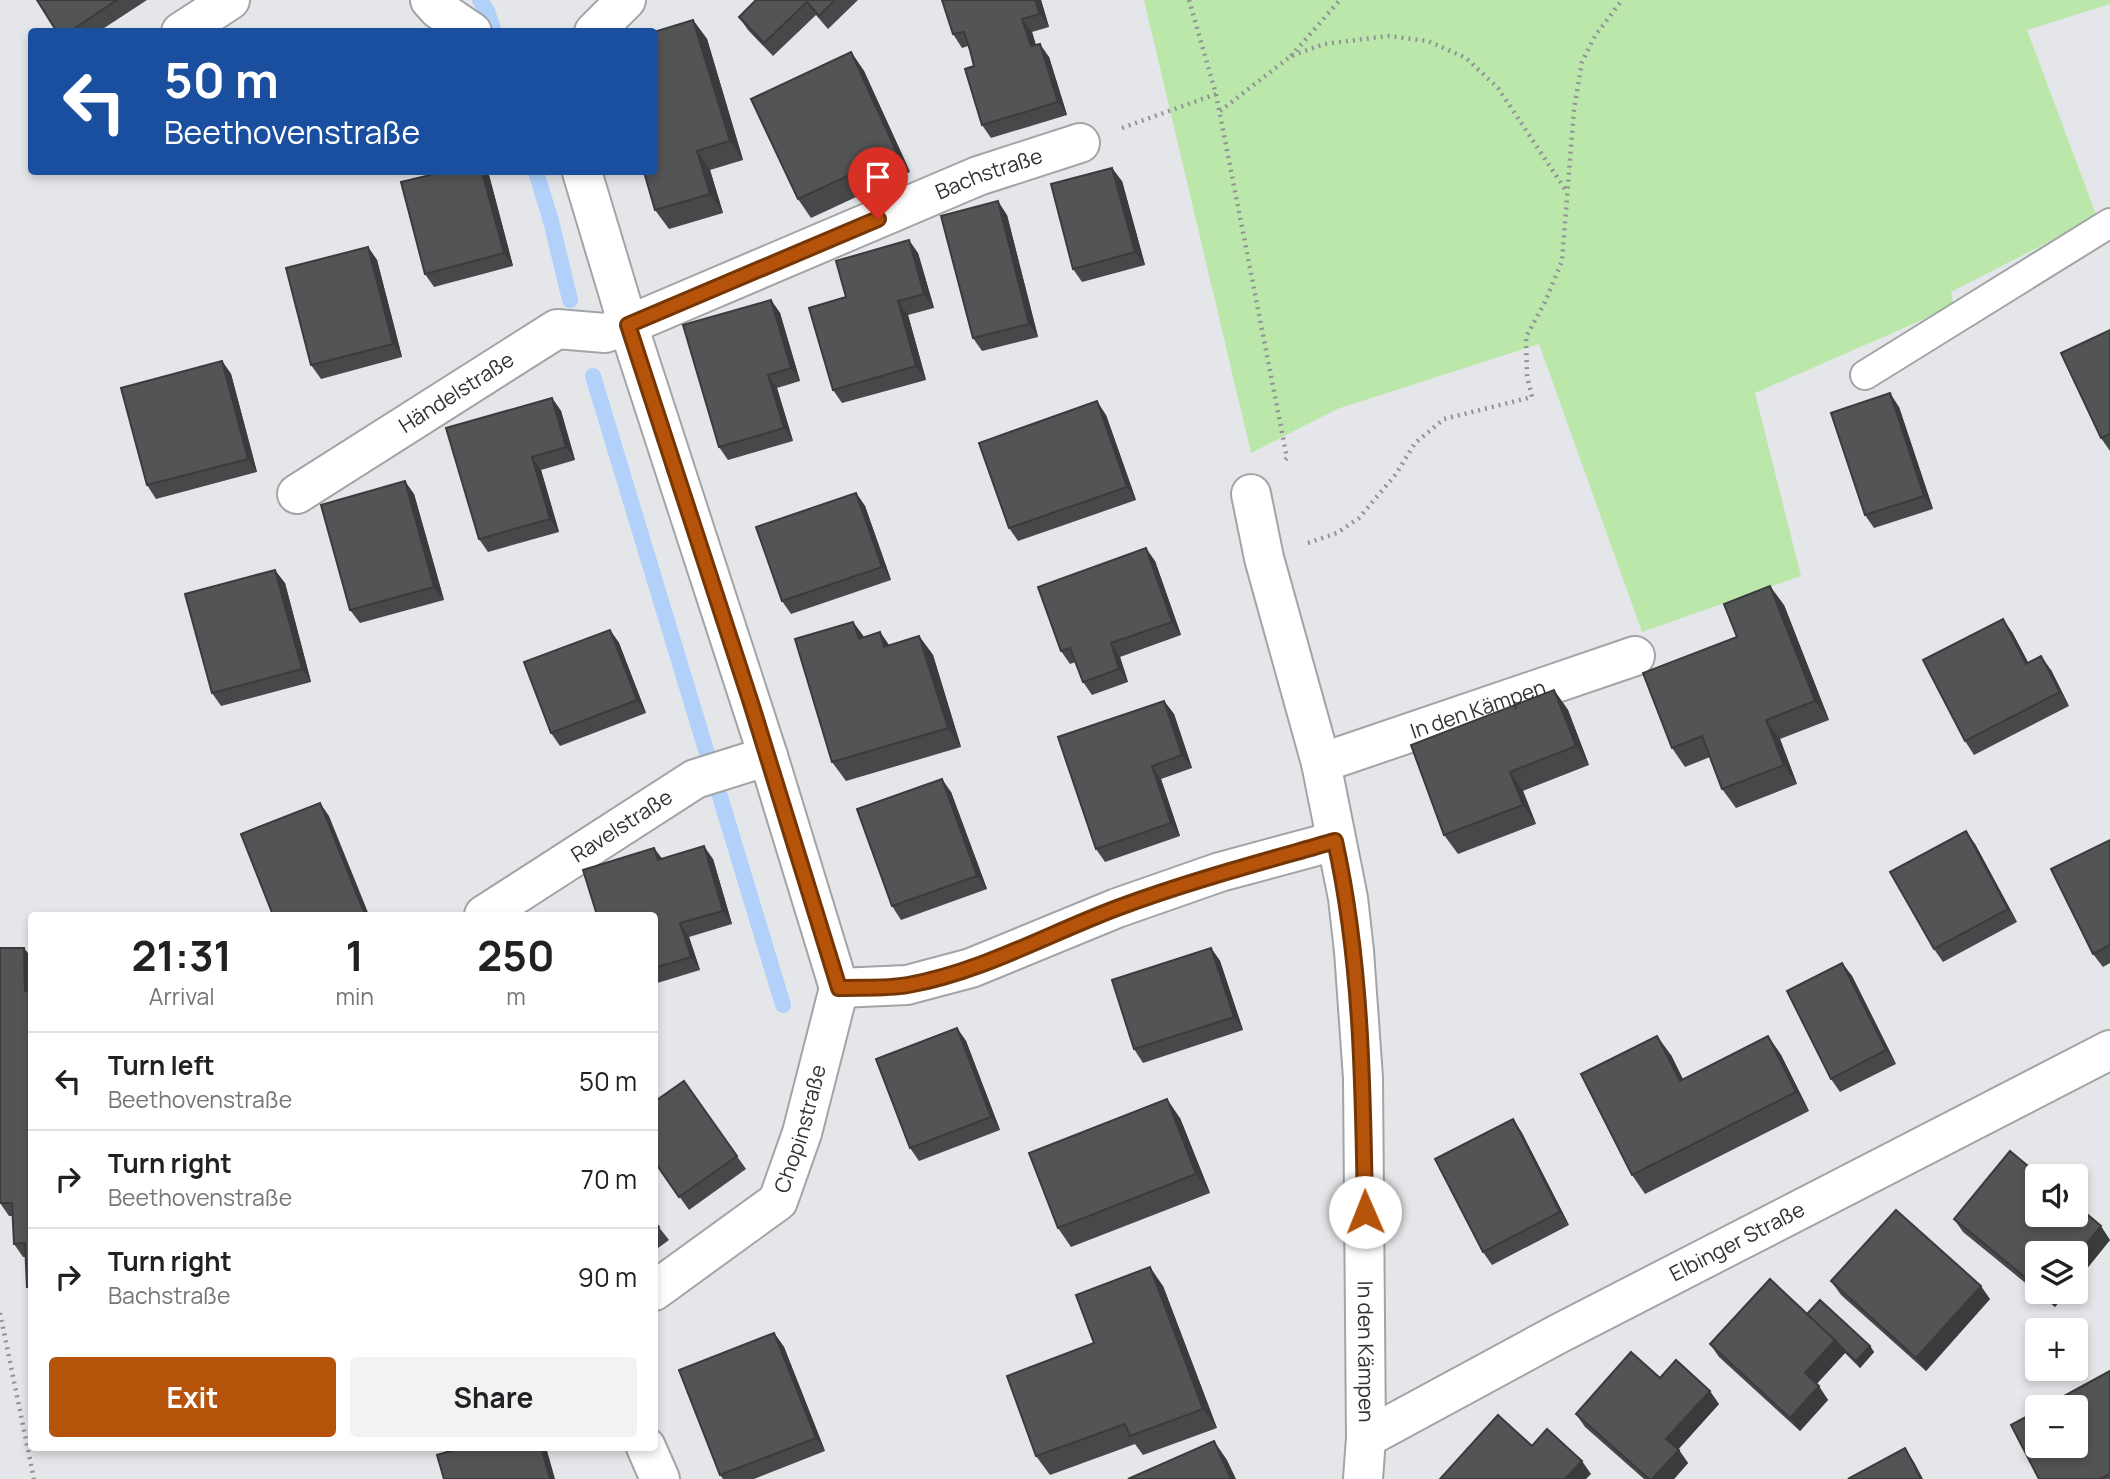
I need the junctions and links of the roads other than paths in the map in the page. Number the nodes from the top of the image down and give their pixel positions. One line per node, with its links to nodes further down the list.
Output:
1 (230, 0): 4 (street)
2 (626, 0): 6 (street)
3 (434, 5): 5 (street)
4 (187, 28)
5 (466, 28)
6 (598, 28)
7 (1080, 143): 10 (street, Bachstraße)
8 (583, 175): 10 (street)
9 (2110, 223): 11 (lane)
10 (628, 325): 12 (street, Händelstraße); 15 (street)
11 (1865, 375)
12 (297, 494)
13 (1251, 494): 16 (street, In den Kämpen)
14 (1635, 656): 16 (street, In den Kämpen)
15 (768, 755): 18 (street, Ravelstraße); 19 (street)
16 (1321, 763): 17 (street, In den Kämpen)
17 (1335, 841): 19 (street); 22 (street, In den Kämpen)
18 (489, 912)
19 (839, 988): 21 (street, Chopinstraße)
20 (2106, 1062): 22 (street, Elbinger Straße)
21 (658, 1287)
22 (1366, 1438): 25 (street, In den Kämpen)
23 (648, 1451): 24 (street)
24 (660, 1479)
25 (1363, 1479)

